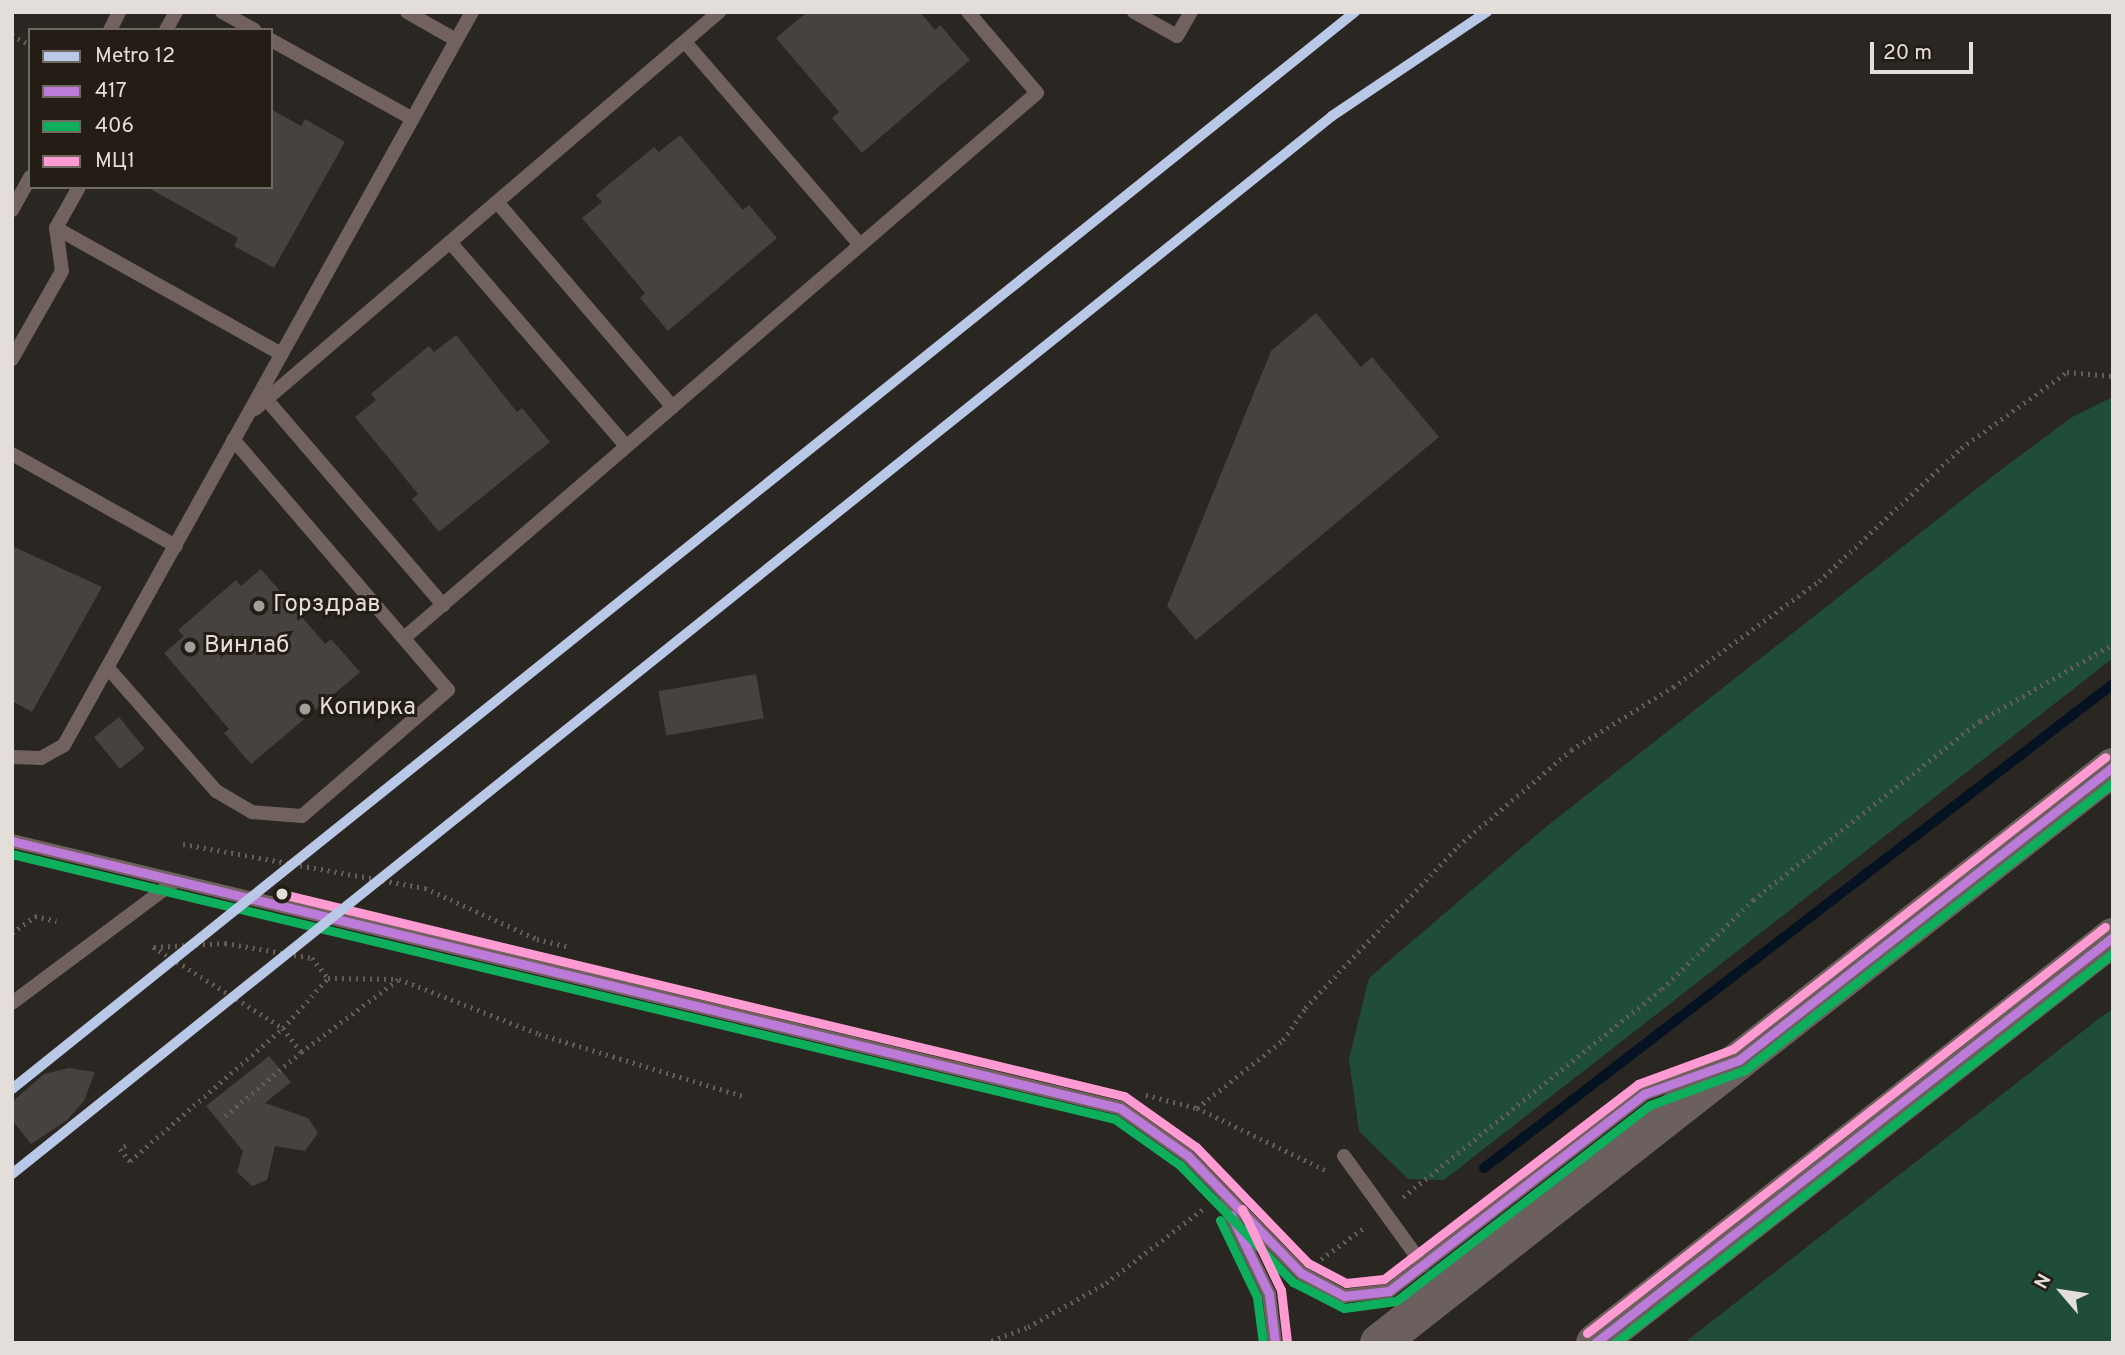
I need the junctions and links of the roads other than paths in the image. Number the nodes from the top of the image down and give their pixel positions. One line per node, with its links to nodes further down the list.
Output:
1 (119, 12): 10 (lane)
2 (176, 12): 11 (lane)
3 (222, 12): 12 (lane)
4 (407, 12): 13 (lane)
5 (472, 12): 13 (lane)
6 (719, 12): 15 (lane)
7 (968, 12): 23 (lane)
8 (1134, 12): 9 (lane)
9 (1191, 12)
10 (111, 28)
11 (167, 28)
12 (250, 28)
13 (456, 40): 16 (lane)
14 (273, 41): 16 (lane)
15 (685, 42): 19 (lane); 23 (lane)
16 (413, 119): 24 (lane)
17 (28, 181): 20 (lane)
18 (78, 189): 21 (lane)
19 (497, 202): 22 (lane); 27 (lane)
20 (12, 209)
21 (56, 228): 24 (lane); 25 (lane)
22 (450, 242): 26 (lane); 30 (lane)
23 (860, 245): 27 (lane)
24 (281, 354): 28 (lane)
25 (12, 359)
26 (266, 399): 28 (lane); 33 (lane)
27 (673, 407): 30 (lane)
28 (246, 416): 29 (lane)
29 (233, 439): 32 (lane); 34 (lane)
30 (626, 446): 33 (lane)
31 (12, 454): 32 (lane)
32 (176, 546): 35 (lane)
33 (443, 605): 34 (lane)
34 (404, 638): 35 (lane)
35 (108, 668): 36 (lane)
36 (12, 757)
37 (2113, 767): 42 (highway)
38 (12, 841): 39 (lane)
39 (175, 881): 41 (lane); 44 (lane)
40 (2113, 937): 48 (highway)
41 (12, 1003)
42 (1739, 1060): 45 (lane); 47 (highway)
43 (1344, 1156): 45 (lane)
44 (1222, 1195): 45 (lane); 46 (lane)
45 (1423, 1265)
46 (1275, 1343)
47 (1379, 1343)
48 (1595, 1343)

